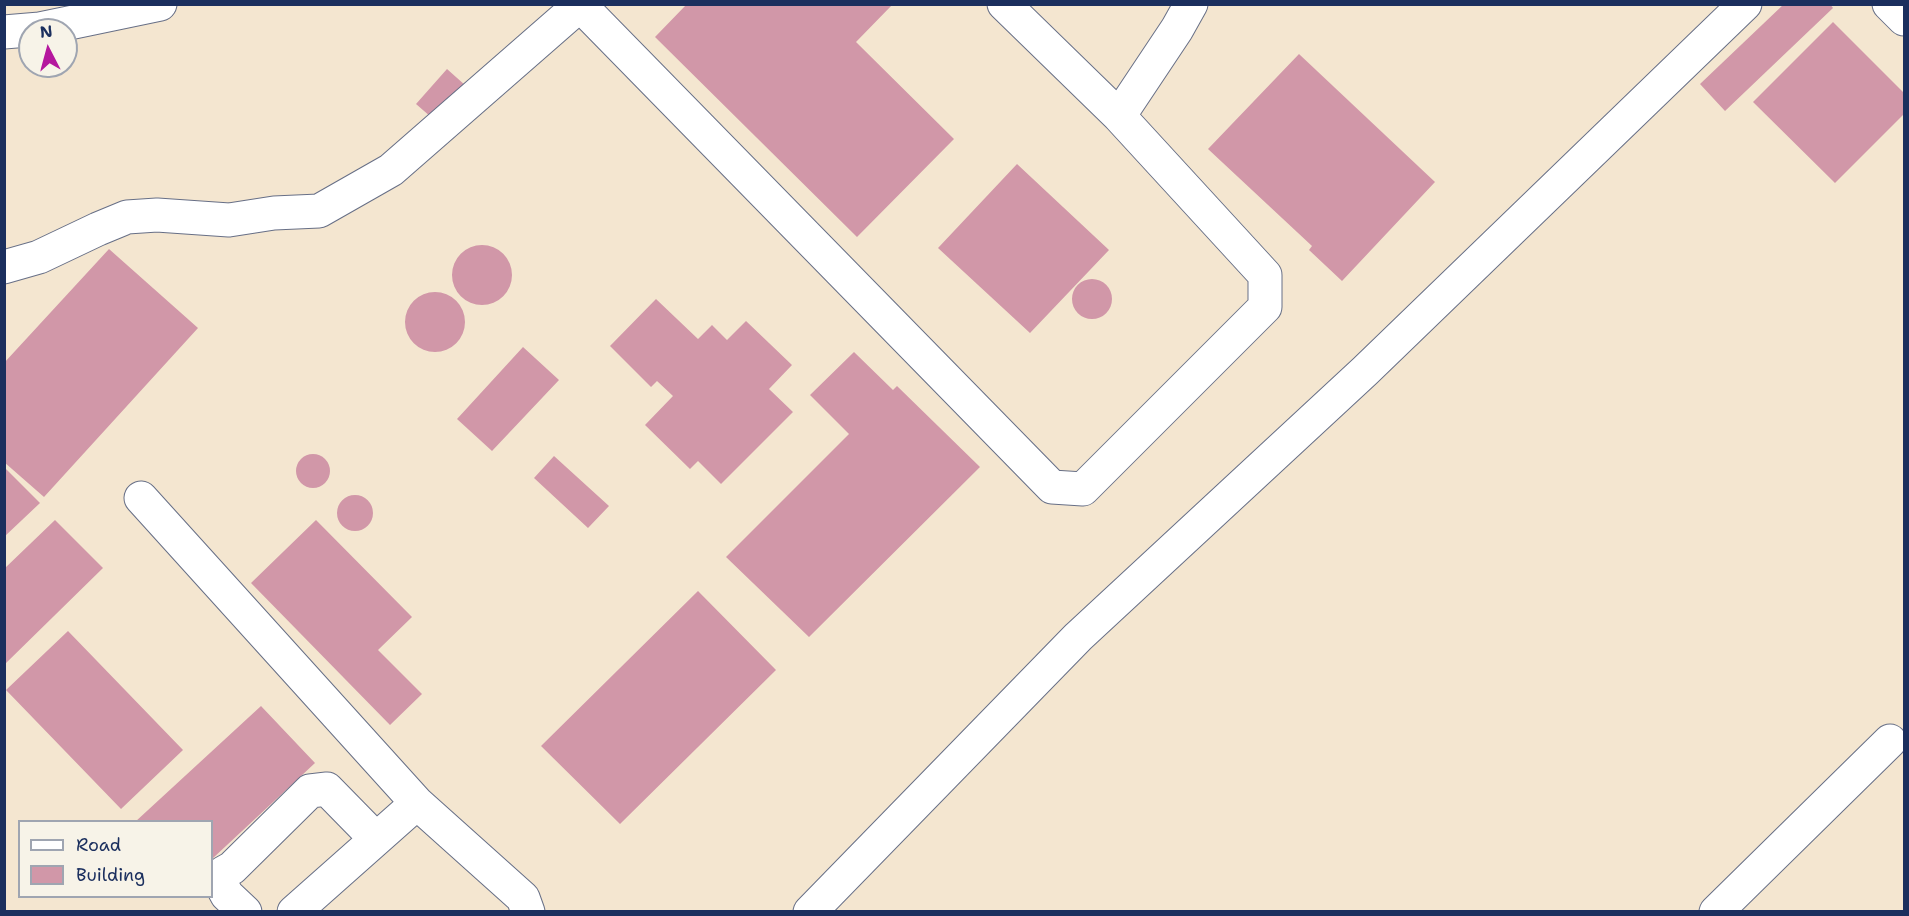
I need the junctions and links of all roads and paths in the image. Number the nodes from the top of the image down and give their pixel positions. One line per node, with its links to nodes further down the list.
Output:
1 (160, 4): 8 (lane)
2 (1004, 4): 9 (lane)
3 (1191, 4): 9 (lane)
4 (1745, 4): 18 (lane)
5 (1889, 4): 7 (lane)
6 (581, 5): 9 (lane); 10 (lane)
7 (1905, 20)
8 (4, 32)
9 (1119, 116)
10 (4, 267)
11 (141, 498): 13 (lane)
12 (1890, 741): 19 (lane)
13 (417, 803): 14 (lane); 17 (lane)
14 (376, 839): 15 (lane); 16 (lane)
15 (245, 912)
16 (294, 912)
17 (528, 912)
18 (810, 912)
19 (1716, 912)

